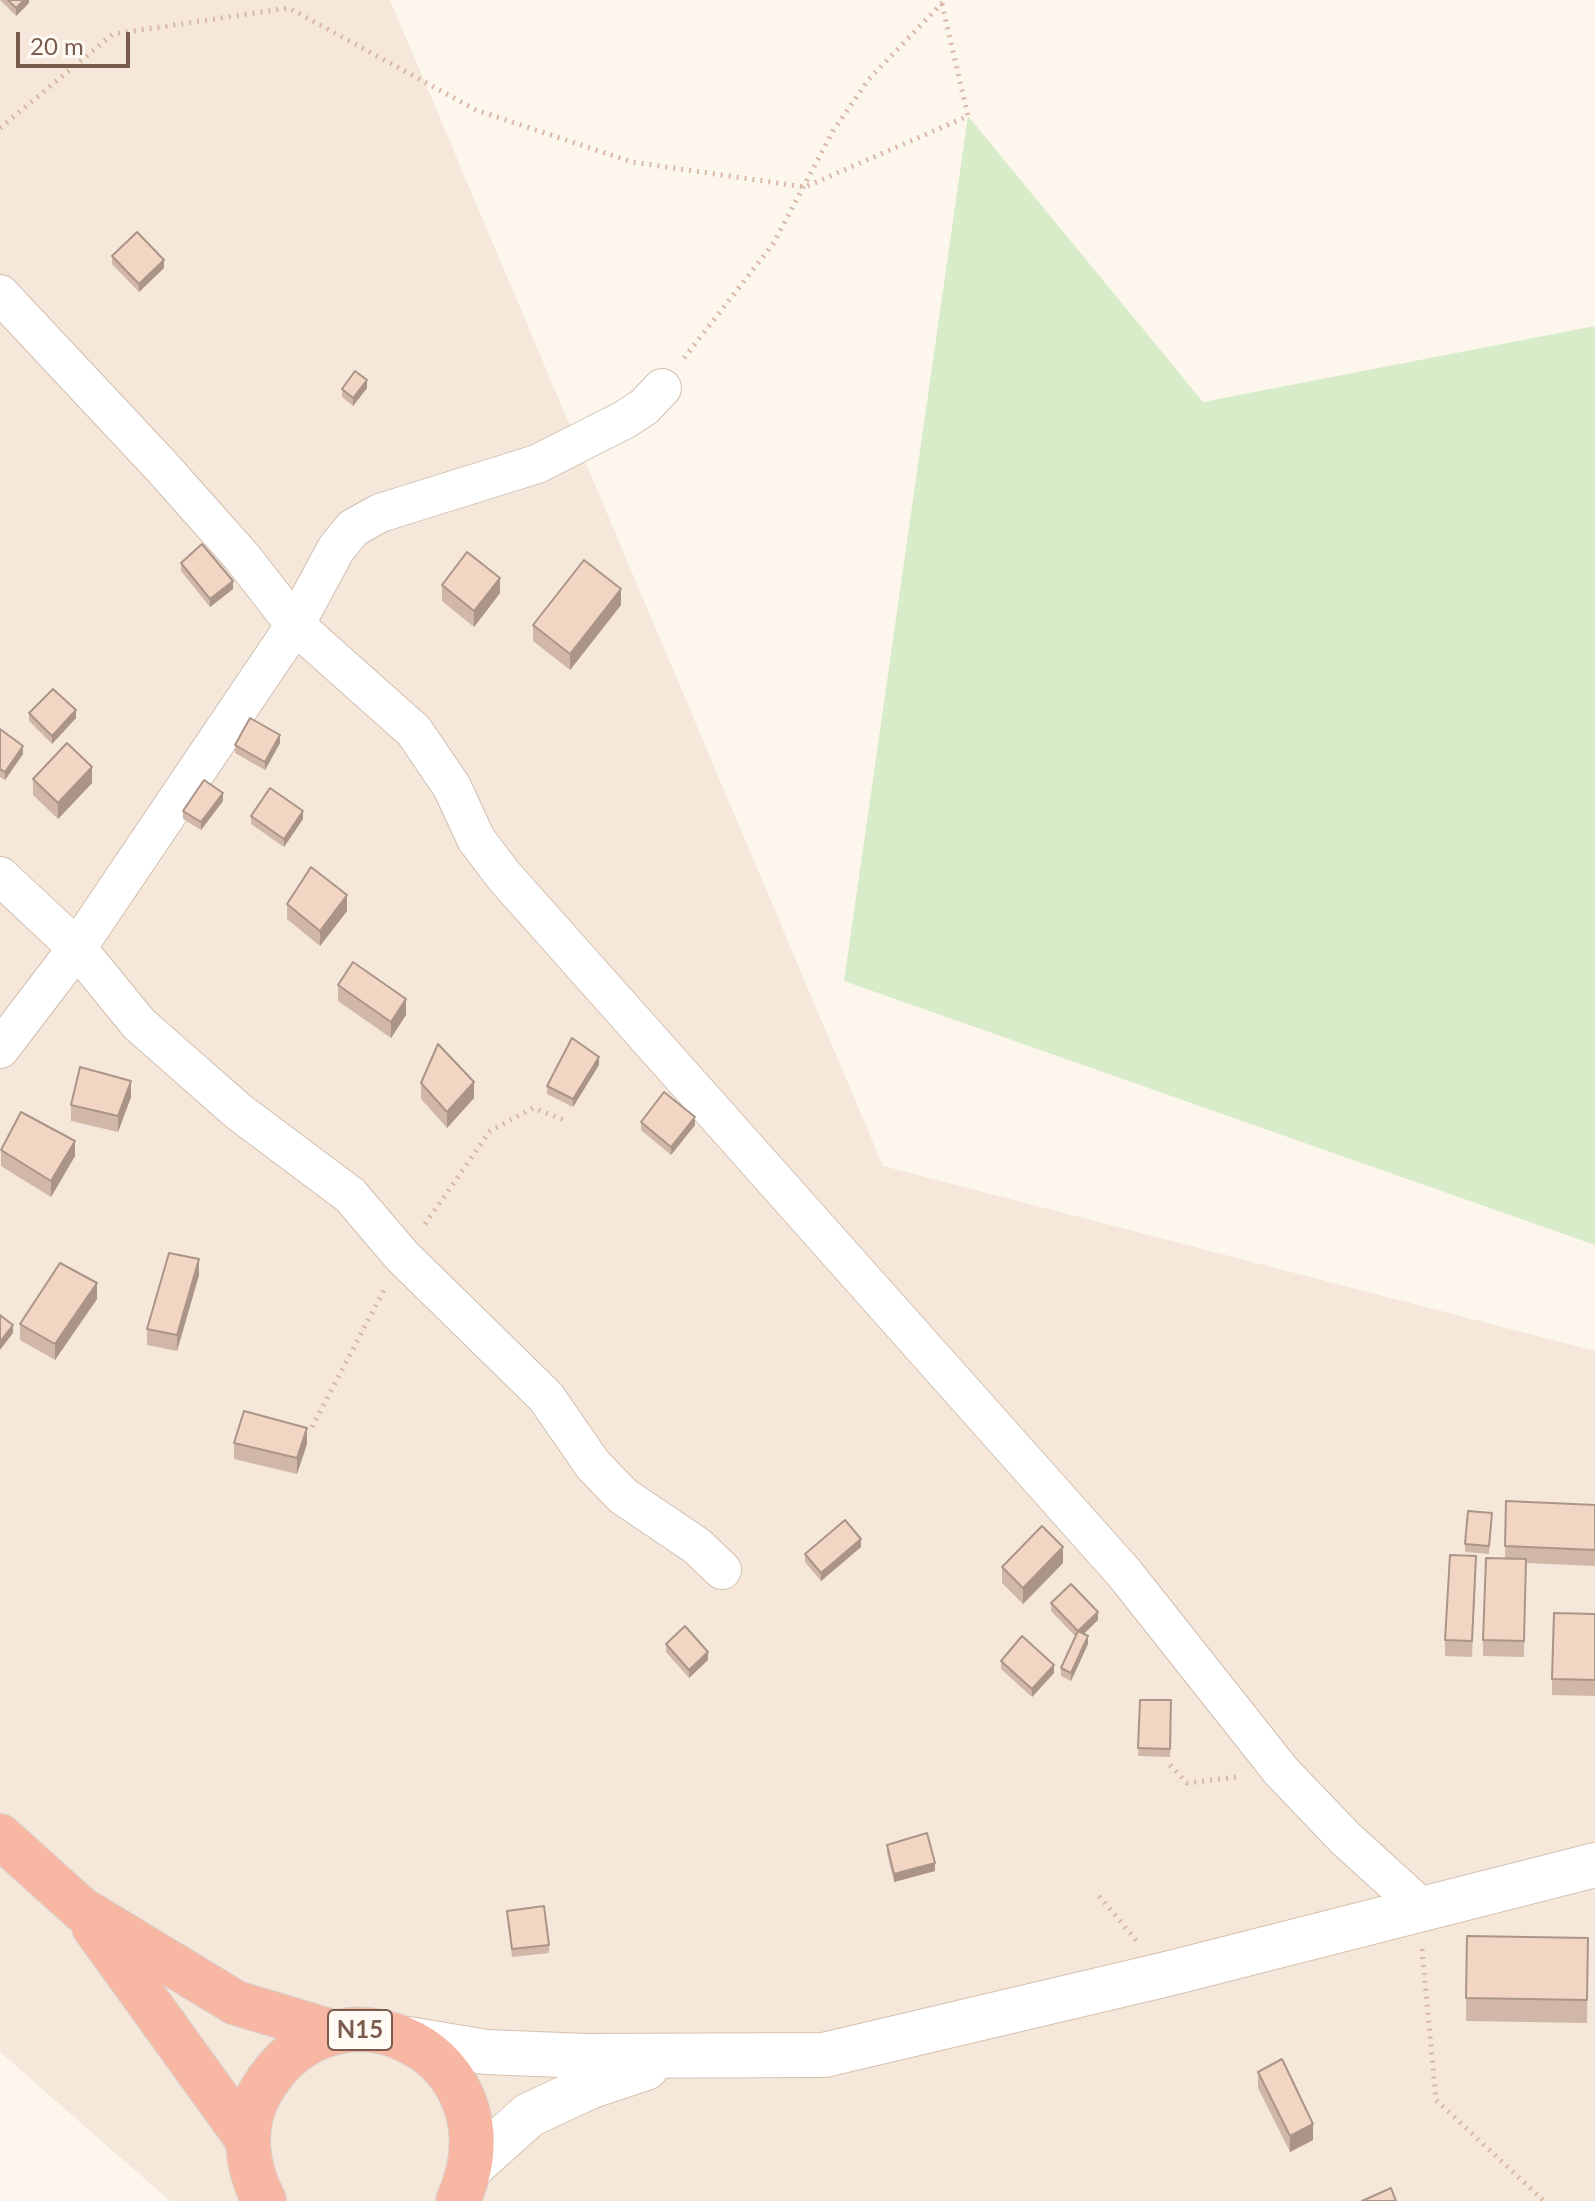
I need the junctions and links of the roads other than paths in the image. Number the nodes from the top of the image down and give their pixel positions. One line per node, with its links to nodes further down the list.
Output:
1 (0, 294): 3 (street)
2 (662, 388): 3 (street)
3 (295, 625): 5 (street); 10 (street)
4 (0, 876): 5 (street)
5 (77, 948): 6 (street); 7 (street)
6 (0, 1049)
7 (722, 1570)
8 (0, 1836): 11 (highway, N15)
9 (1595, 1865): 10 (main road)
10 (1422, 1908): 14 (main road)
11 (81, 1909): 12 (highway, N15); 15 (highway, N15)
12 (333, 2032): 13 (highway, N15); 15 (highway, N15)
13 (408, 2039): 14 (main road); 16 (highway, N15)
14 (682, 2056): 16 (main road)
15 (247, 2139): 17 (highway, N15)
16 (473, 2190)
17 (264, 2201)

